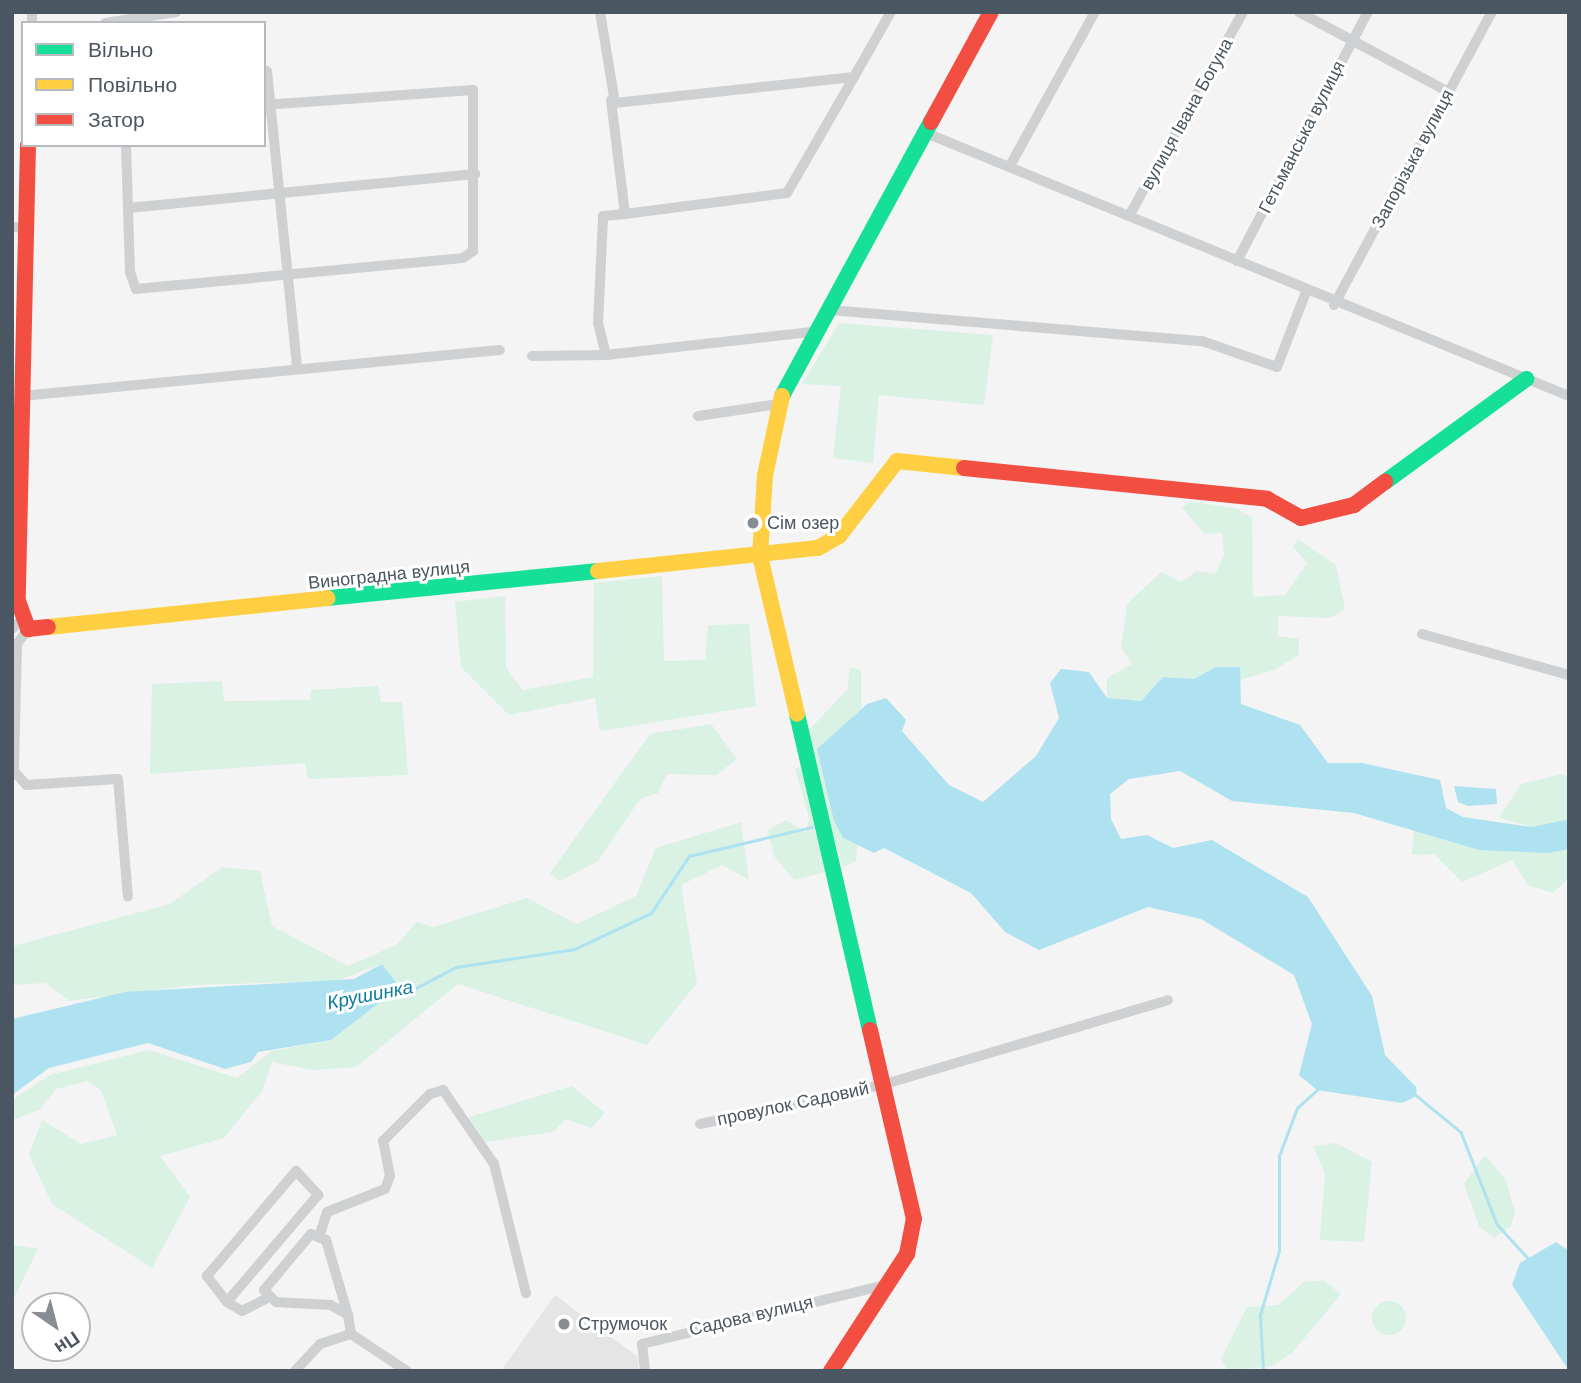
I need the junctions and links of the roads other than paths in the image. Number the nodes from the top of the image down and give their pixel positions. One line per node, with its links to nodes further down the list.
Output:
1 (176, 12): 10 (street)
2 (600, 12): 15 (street)
3 (891, 12): 13 (street)
4 (991, 12): 17 (street)
5 (1095, 12): 20 (street)
6 (1243, 12): 25 (street, вулиця Івана Богуна)
7 (1299, 12): 11 (street)
8 (1368, 12): 11 (street, Гетьманська вулиця)
9 (1492, 12): 14 (street, Запорізька вулиця)
10 (118, 21)
11 (1352, 41): 14 (street); 27 (street, Гетьманська вулиця)
12 (267, 71): 16 (street)
13 (854, 77): 15 (street); 24 (street)
14 (1449, 92): 30 (street, Запорізька вулиця)
15 (611, 100): 24 (street)
16 (267, 105): 21 (street); 22 (street)
17 (926, 133): 20 (street); 31 (street)
18 (28, 147): 26 (street)
19 (127, 147): 23 (street)
20 (1011, 164): 25 (street)
21 (475, 174): 22 (street); 28 (street)
22 (280, 192): 23 (street); 28 (street)
23 (128, 208): 28 (street)
24 (625, 214): 34 (street)
25 (1129, 216): 27 (street)
26 (19, 227): 38 (street)
27 (1237, 261): 29 (street)
28 (287, 273): 36 (street)
29 (1306, 292): 30 (street); 31 (street)
30 (1334, 304): 37 (street)
31 (830, 310): 32 (street)
32 (819, 331): 34 (street); 40 (street)
33 (500, 350): 36 (street)
34 (606, 355): 35 (street)
35 (532, 356)
36 (297, 367): 38 (street)
37 (1526, 379): 39 (street); 42 (street, Виноградна вулиця)
38 (22, 396): 43 (street)
39 (1569, 396)
40 (778, 404): 41 (street); 42 (street)
41 (698, 416)
42 (760, 556): 43 (street, Виноградна вулиця); 48 (street)
43 (21, 626): 46 (street)
44 (1422, 634): 45 (street)
45 (1569, 675)
46 (128, 897)
47 (1168, 1000): 48 (street, провулок Садовий)
48 (886, 1084): 49 (street, провулок Садовий); 53 (street)
49 (700, 1124)
50 (318, 1195): 51 (street); 56 (street); 56 (street)
51 (327, 1212): 52 (street); 54 (street)
52 (320, 1234): 55 (street); 57 (street)
53 (886, 1285): 61 (street, Садова вулиця); 62 (street)
54 (526, 1293)
55 (268, 1298): 56 (street); 57 (street)
56 (228, 1302)
57 (348, 1315): 58 (street)
58 (351, 1334): 59 (street); 60 (street)
59 (295, 1371)
60 (407, 1371)
61 (645, 1371)
62 (831, 1371)

